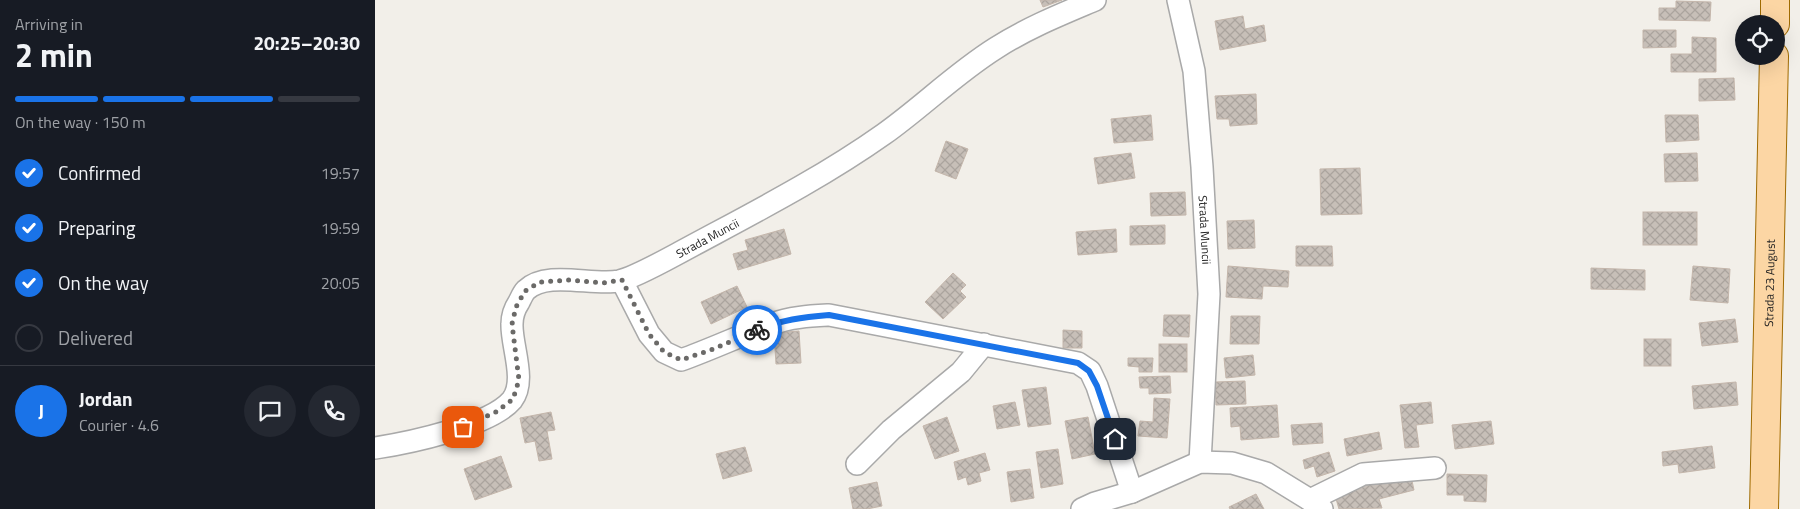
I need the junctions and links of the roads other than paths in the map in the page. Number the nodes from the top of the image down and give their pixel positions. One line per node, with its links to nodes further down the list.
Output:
1 (1095, 0): 6 (street, Strada Muncii)
2 (1179, 0): 9 (street, Strada Muncii)
3 (1775, 0): 4 (main road)
4 (1775, 15)
5 (1774, 65): 15 (main road, Strada 23 August)
6 (622, 280): 7 (street); 8 (street, Strada Muncii)
7 (984, 344): 10 (street); 12 (street)
8 (375, 448)
9 (1200, 462): 12 (street); 13 (street)
10 (857, 464)
11 (1435, 468): 13 (street)
12 (1132, 492): 14 (street)
13 (1316, 504)
14 (1082, 509)
15 (1763, 509)

